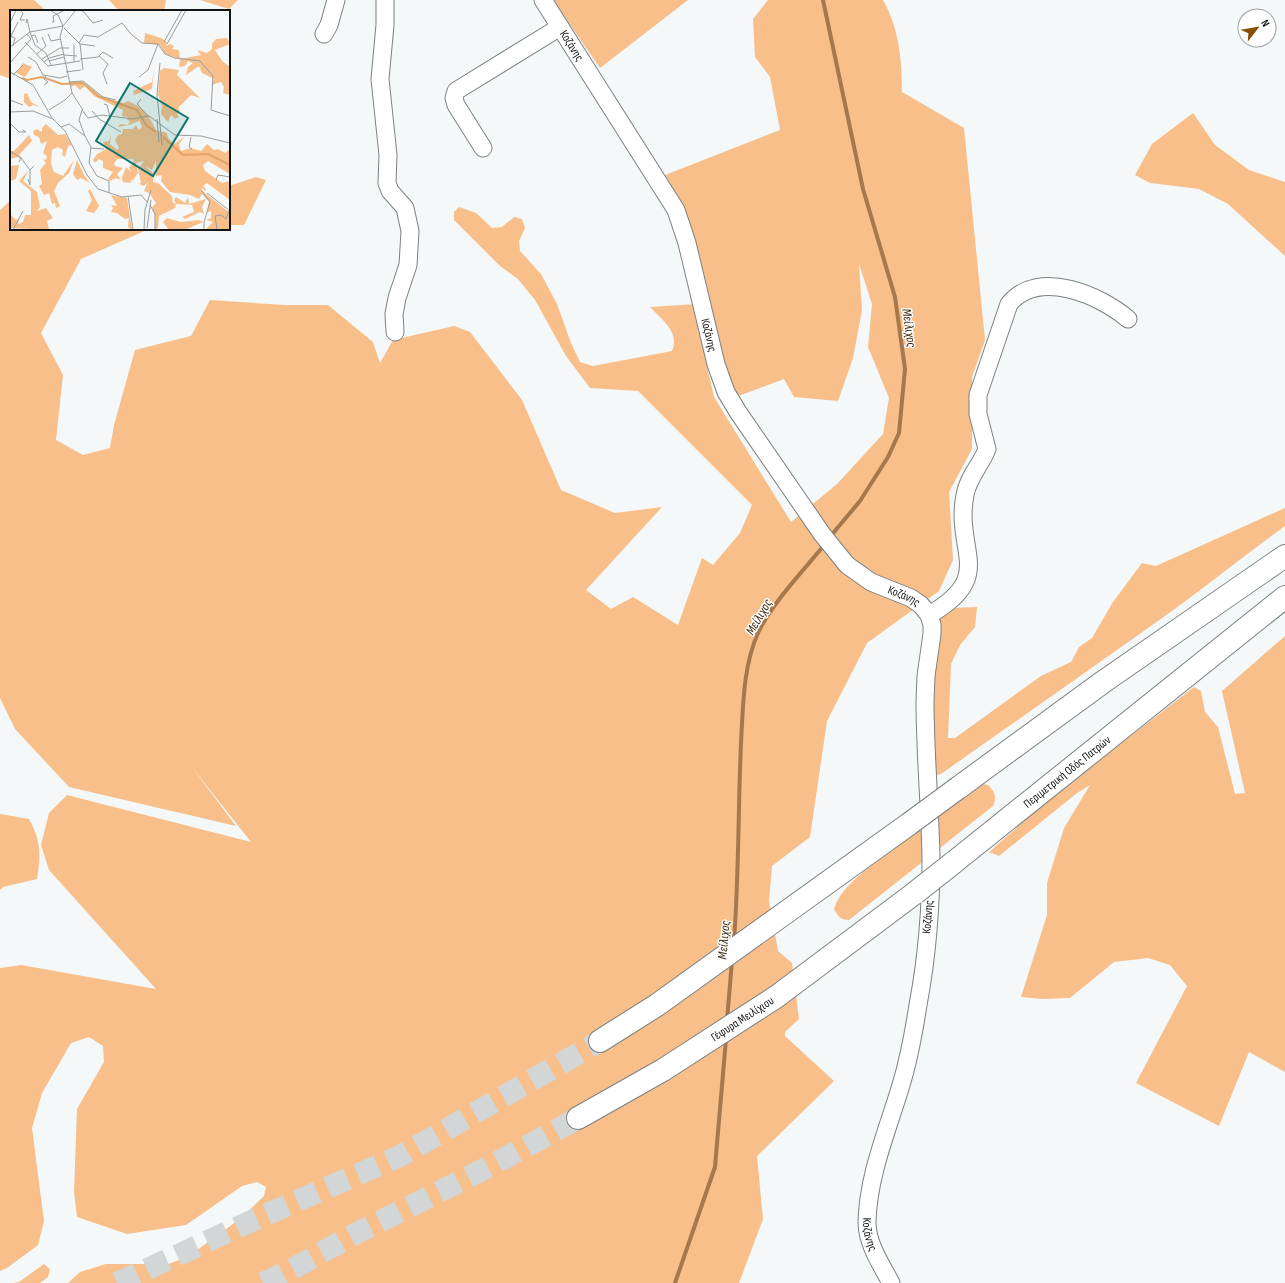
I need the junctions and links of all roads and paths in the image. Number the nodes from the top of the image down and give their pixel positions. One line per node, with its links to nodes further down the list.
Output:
1 (336, 0): 5 (street)
2 (385, 0): 8 (street)
3 (543, 0): 4 (street, Κοζάνης)
4 (560, 27): 6 (street); 11 (street, Κοζάνης)
5 (324, 34)
6 (483, 148)
7 (1128, 318): 11 (street)
8 (395, 332)
9 (1285, 556): 13 (highway, bridge)
10 (1285, 597): 12 (highway, Περιμετρική Οδός Πατρών, bridge)
11 (929, 615): 15 (street, Κοζάνης)
12 (848, 944): 14 (highway, Γέφυρα Μειλίχιου)
13 (600, 1041)
14 (578, 1118)
15 (891, 1283)

